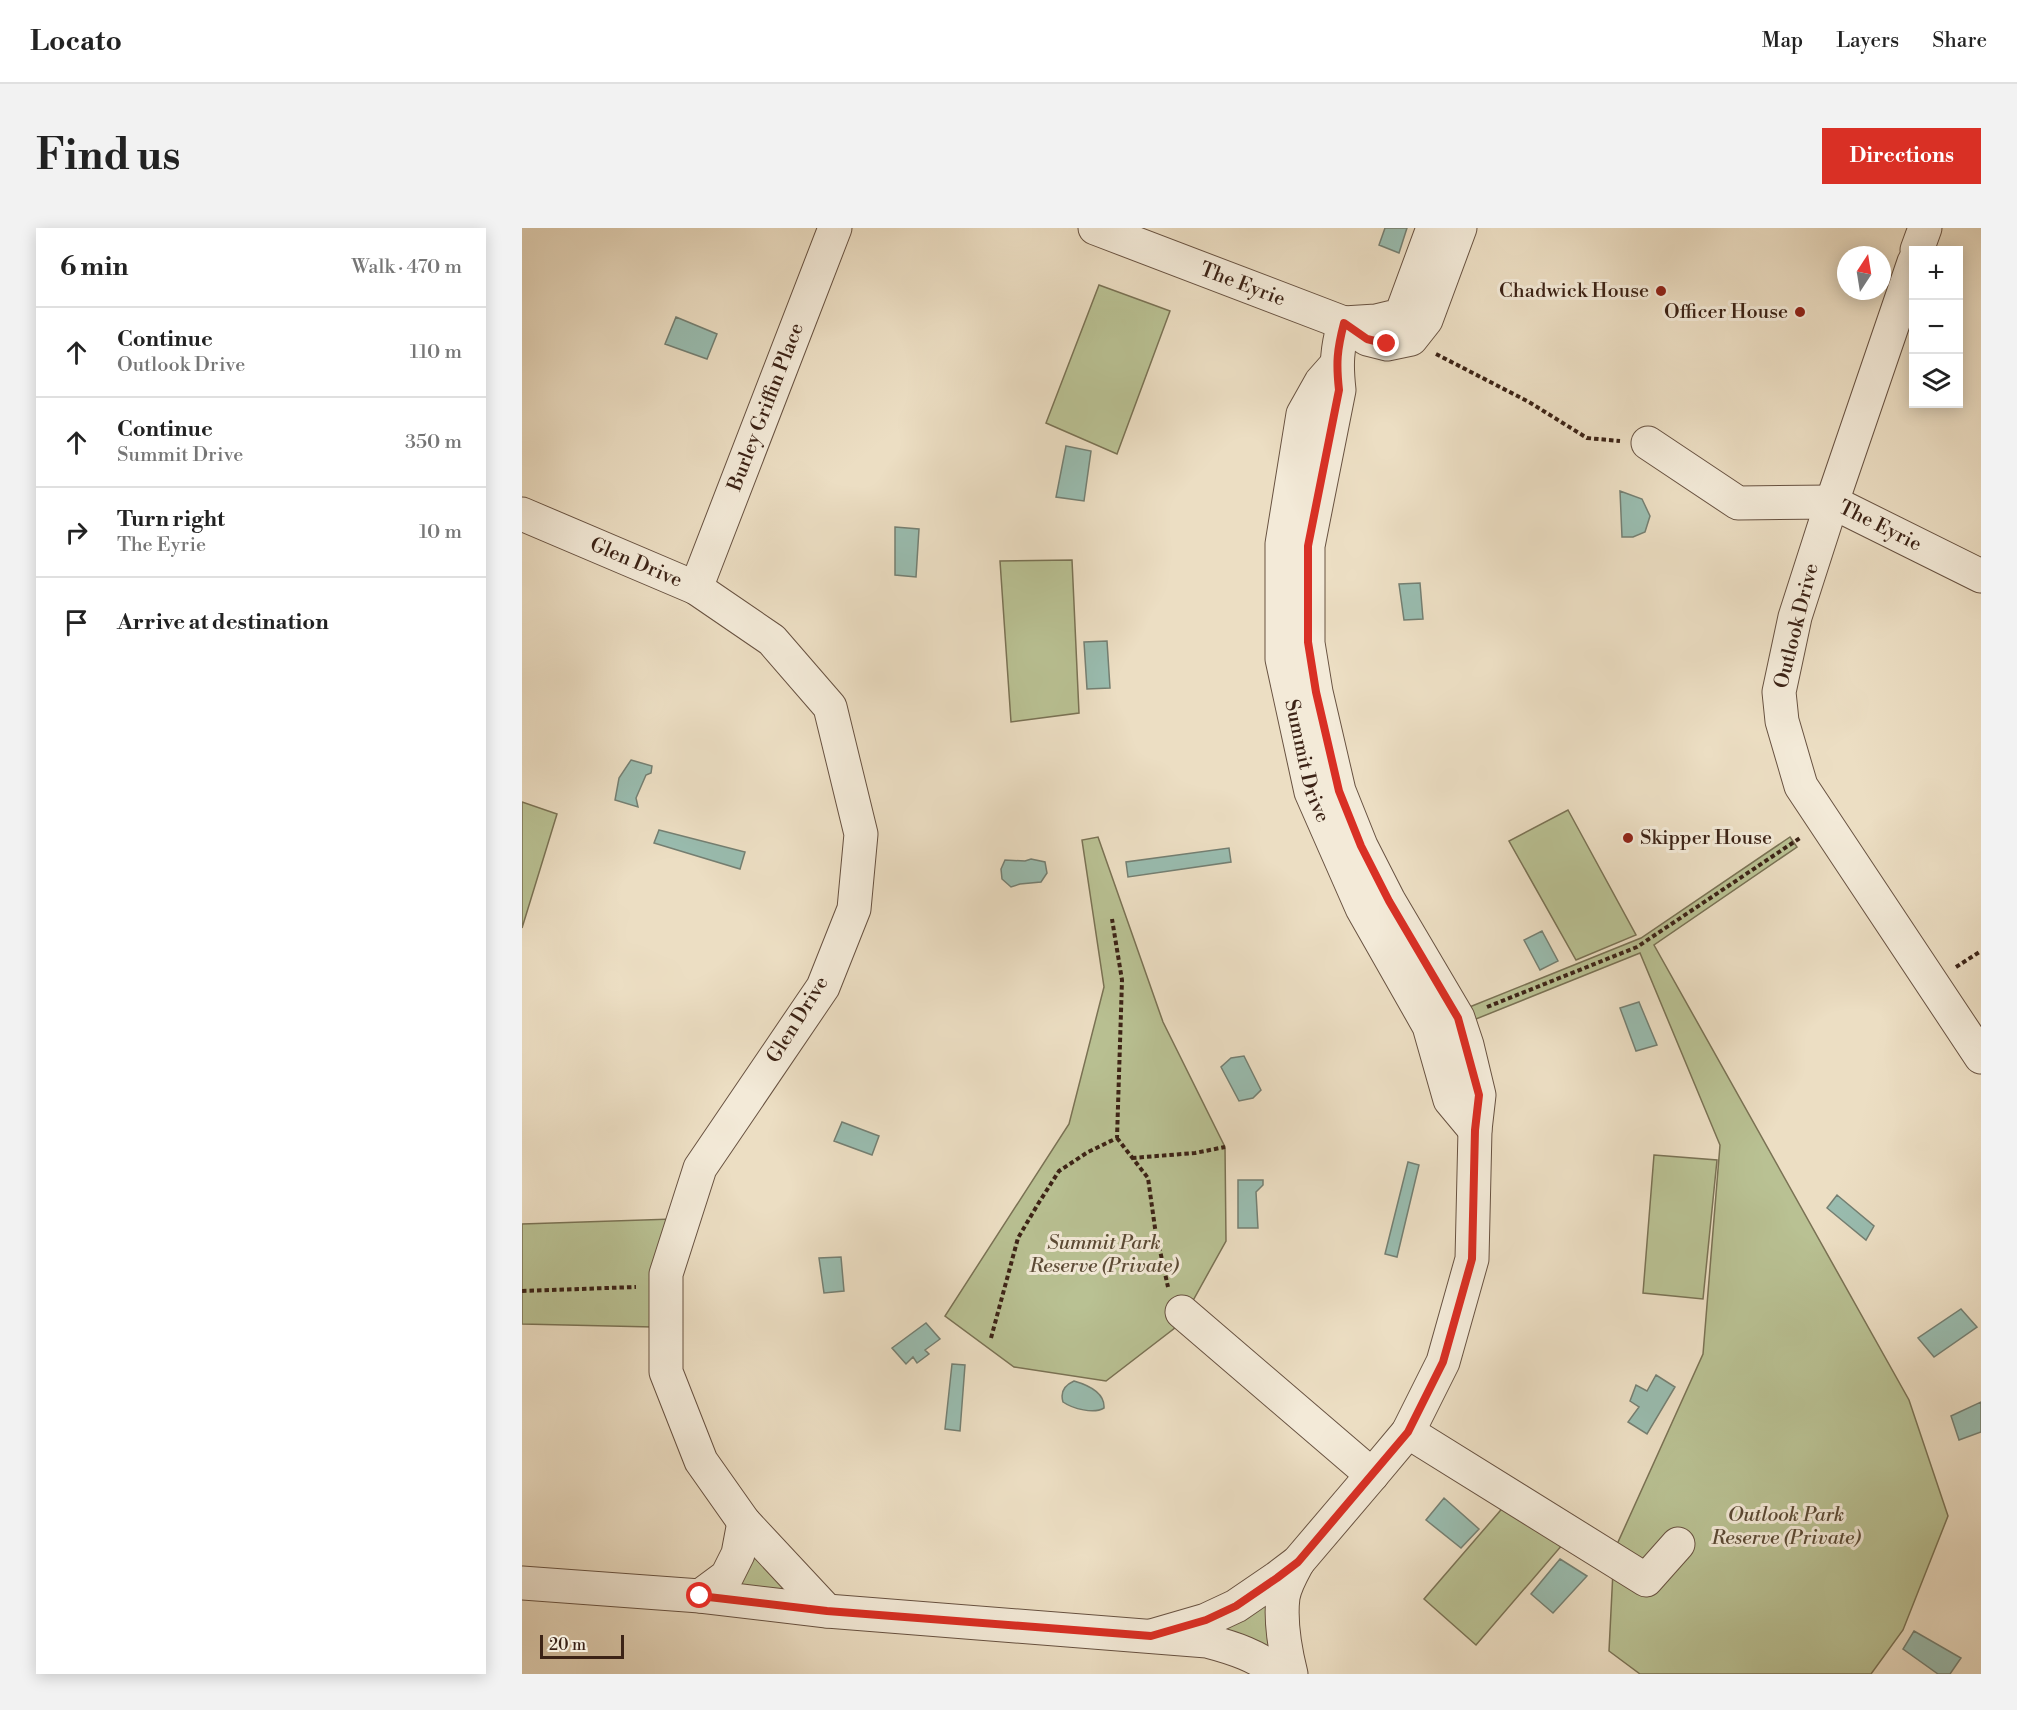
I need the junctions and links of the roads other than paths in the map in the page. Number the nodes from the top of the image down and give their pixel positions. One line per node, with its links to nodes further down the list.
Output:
1 (835, 228): 14 (street, Burley Griffin Place)
2 (1095, 228): 8 (street, The Eyrie)
3 (1432, 228): 8 (street)
4 (1460, 228): 8 (street, The Eyrie)
5 (1925, 228): 6 (street)
6 (1918, 246)
7 (1909, 277): 11 (street, Outlook Drive)
8 (1344, 323): 9 (street, Summit Drive)
9 (1336, 365): 16 (street, Summit Drive); 16 (street, Summit Drive)
10 (1648, 443): 11 (street, The Eyrie)
11 (1832, 502): 13 (street, The Eyrie); 15 (street, Outlook Drive)
12 (522, 514): 14 (street, Glen Drive)
13 (1981, 576)
14 (696, 588): 20 (street, Glen Drive)
15 (1981, 1057)
16 (1475, 1130): 18 (street, Summit Drive)
17 (1182, 1311): 19 (street)
18 (1408, 1432): 19 (street, Summit Drive); 21 (street)
19 (1372, 1475): 22 (street, Summit Drive)
20 (744, 1522): 24 (street); 25 (street, Glen Drive)
21 (1678, 1544)
22 (1298, 1562): 26 (street, Summit Drive); 28 (street, Summit Drive)
23 (522, 1583): 24 (street)
24 (700, 1596): 25 (street)
25 (827, 1611): 26 (street)
26 (1151, 1636): 27 (street)
27 (1280, 1674)
28 (1291, 1674)

